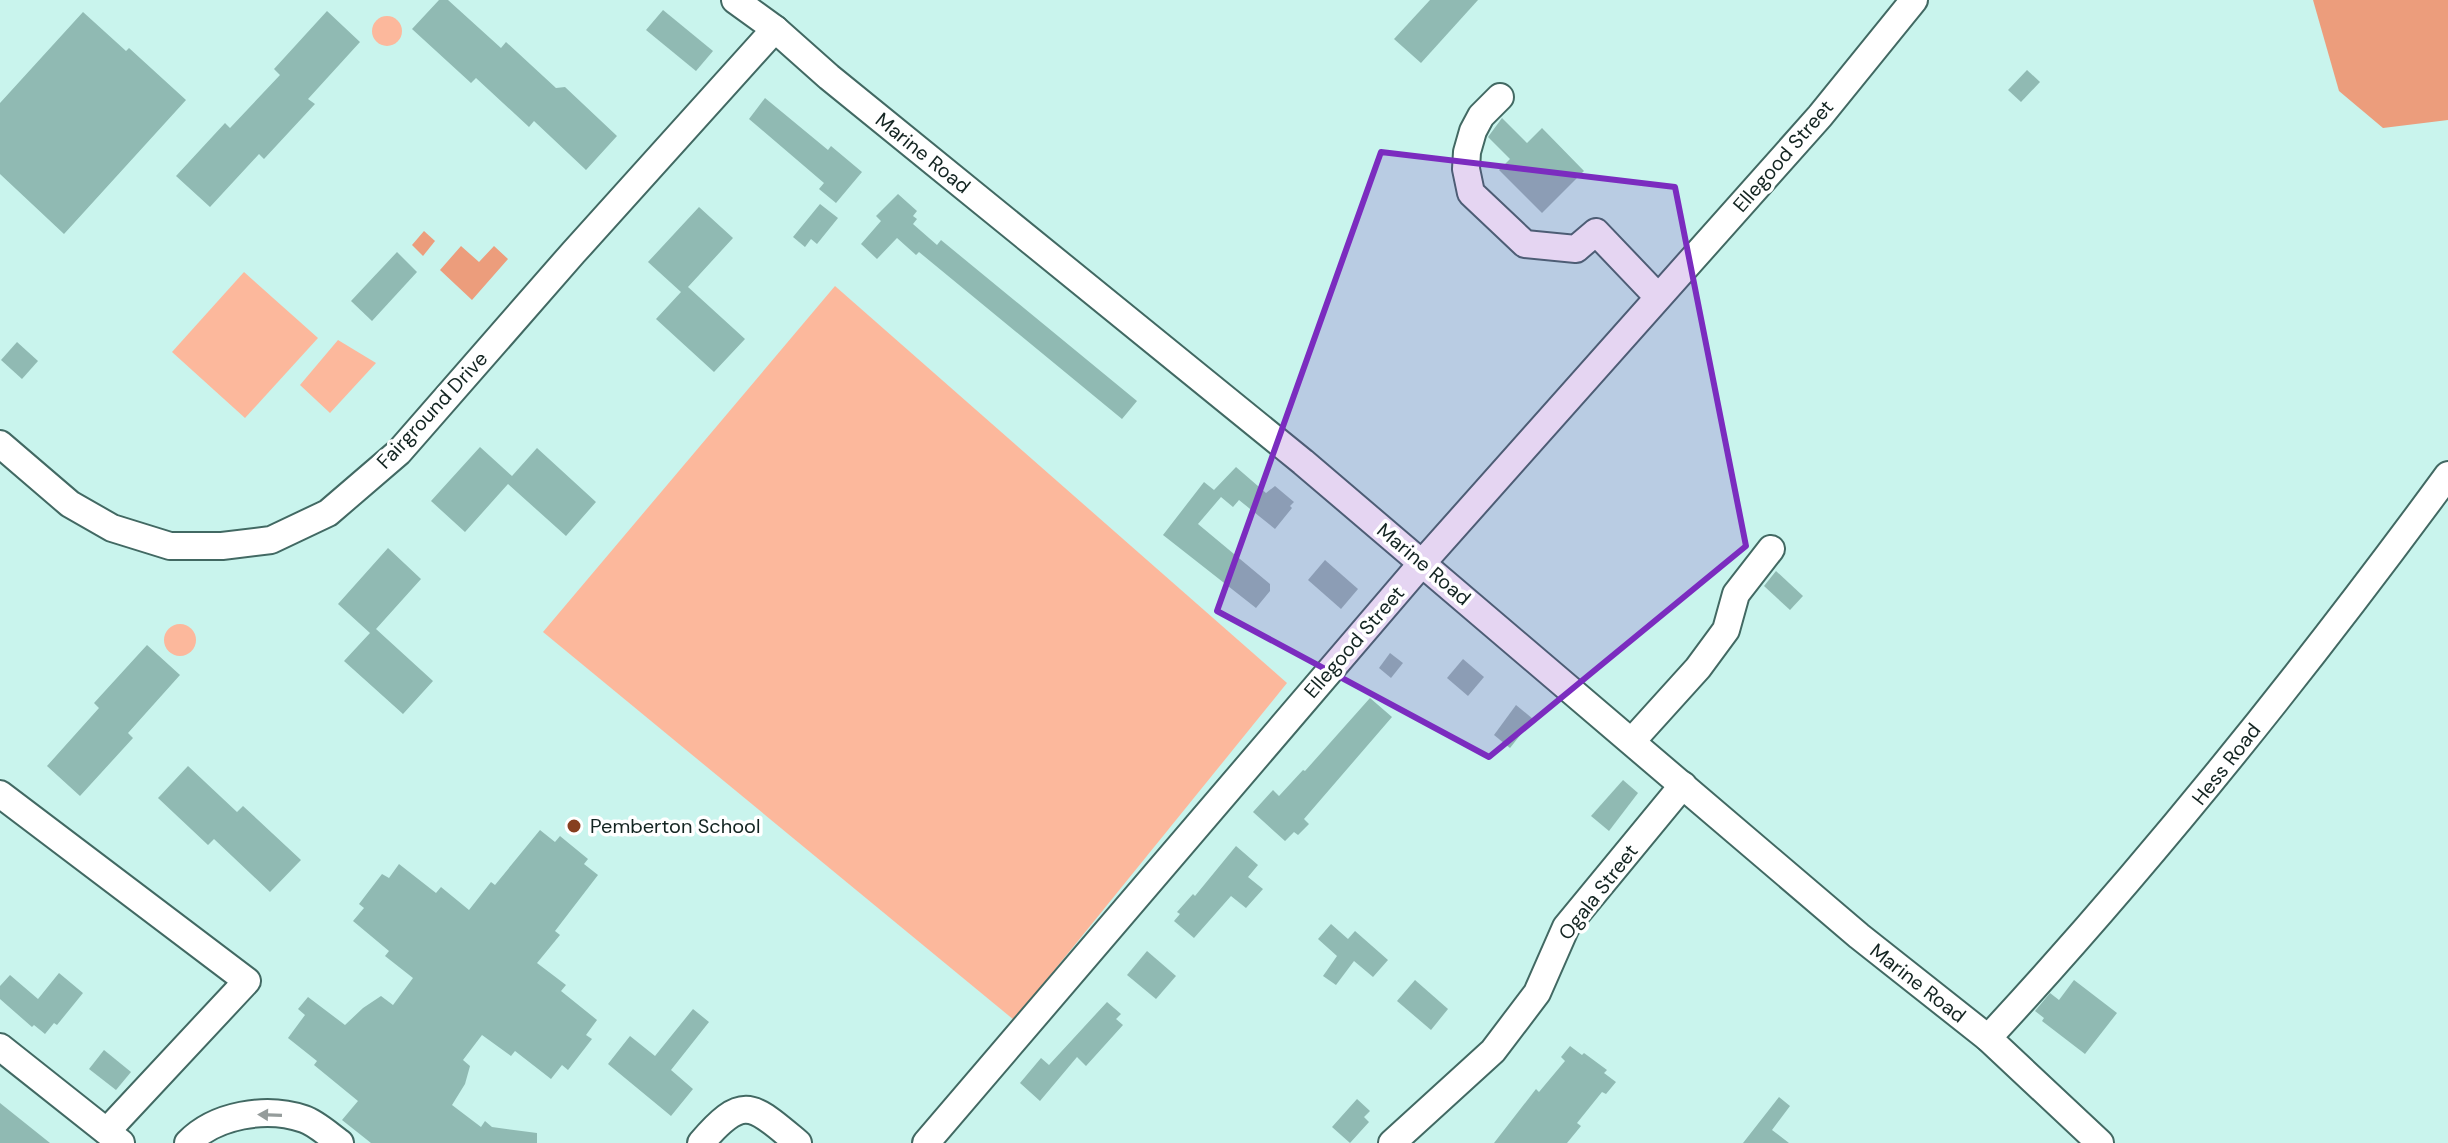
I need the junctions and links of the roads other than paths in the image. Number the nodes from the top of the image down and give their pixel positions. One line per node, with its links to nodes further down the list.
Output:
1 (735, 0): 3 (street, Marine Road)
2 (1914, 0): 5 (street, Ellegood Street)
3 (775, 29): 6 (street, Fairground Drive); 9 (street, Marine Road)
4 (1500, 97): 5 (street)
5 (1658, 297): 9 (street, Ellegood Street)
6 (0, 444)
7 (2448, 475): 13 (street, Hess Road)
8 (1771, 549): 10 (street)
9 (1423, 562): 10 (street, Marine Road); 21 (street, Ellegood Street)
10 (1632, 741): 11 (street, Marine Road)
11 (1683, 785): 13 (street, Marine Road); 22 (street, Ogala Street)
12 (0, 794): 16 (street)
13 (1988, 1038): 23 (street, Marine Road)
14 (2, 1052): 16 (street)
15 (768, 1134): 19 (street); 20 (street)
16 (114, 1137)
17 (201, 1139): 18 (street, one-way to 17)
18 (340, 1143)
19 (701, 1143)
20 (798, 1143)
21 (926, 1143)
22 (1392, 1143)
23 (2100, 1143)

